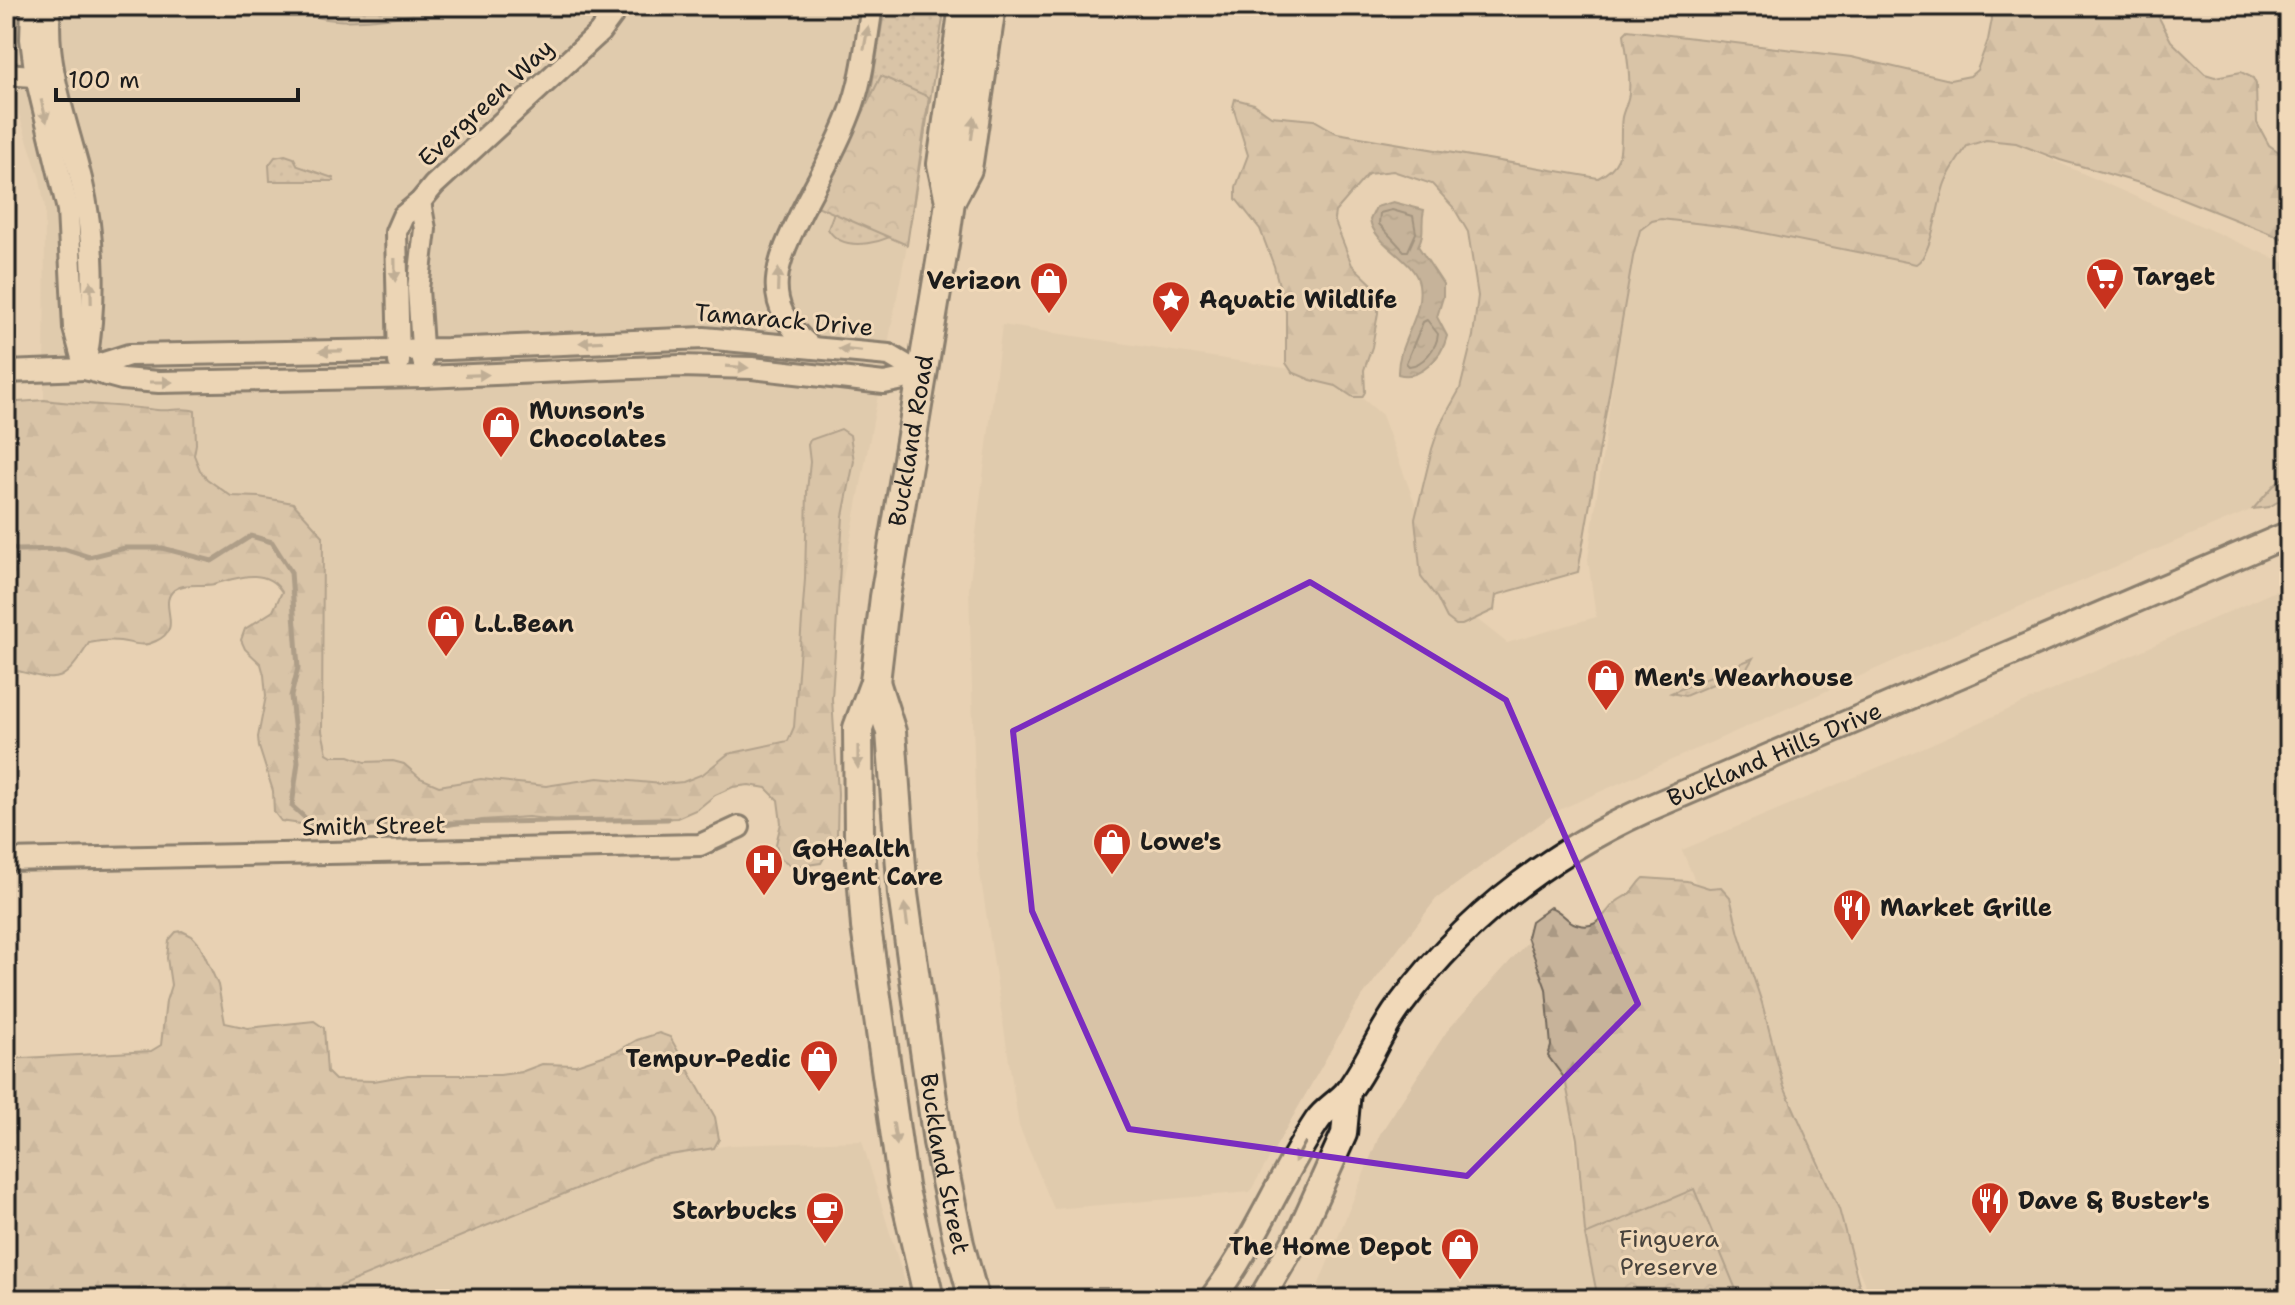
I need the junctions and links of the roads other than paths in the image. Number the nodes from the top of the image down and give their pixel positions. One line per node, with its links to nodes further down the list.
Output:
1 (32, 6): 8 (street)
2 (50, 6): 8 (street)
3 (619, 6): 10 (street, Evergreen Way)
4 (872, 6): 11 (street, one-way to 4)
5 (964, 6): 9 (main road, Buckland Road)
6 (991, 6): 9 (main road, Buckland Road, one-way to 6)
7 (6, 74): 8 (street)
8 (45, 77): 15 (street)
9 (950, 201): 17 (main road, Buckland Road)
10 (420, 202): 12 (street, Evergreen Way, one-way to 12); 13 (street, Evergreen Way)
11 (810, 346): 13 (street, Tamarack Drive, one-way to 13); 17 (street, Tamarack Drive, one-way to 11)
12 (398, 350): 13 (street, Tamarack Drive); 14 (street, Tamarack Drive, one-way to 14); 19 (street, Evergreen Way)
13 (422, 350): 18 (street, Evergreen Way)
14 (229, 354): 15 (street, Tamarack Drive); 20 (street)
15 (85, 369): 16 (street); 20 (street, one-way to 20)
16 (6, 372)
17 (923, 375): 18 (street, one-way to 17); 22 (main road, Buckland Road)
18 (424, 377): 19 (street)
19 (401, 378): 20 (street)
20 (230, 381)
21 (2289, 534): 29 (street, Buckland Hills Drive)
22 (875, 682): 25 (main road, Buckland Road, one-way to 25); 26 (main road, Buckland Road, one-way to 22)
23 (739, 827): 24 (street, Smith Street)
24 (6, 860)
25 (874, 991): 26 (main road); 28 (main road, Buckland Road)
26 (916, 992): 27 (main road, Buckland Road)
27 (921, 1027): 31 (main road, Buckland Street)
28 (879, 1028): 30 (main road, Buckland Street, one-way to 30)
29 (1348, 1091): 32 (street, Buckland Hills Drive, one-way to 32); 33 (street, Buckland Hills Drive)
30 (929, 1299)
31 (974, 1299)
32 (1212, 1299)
33 (1261, 1299)

